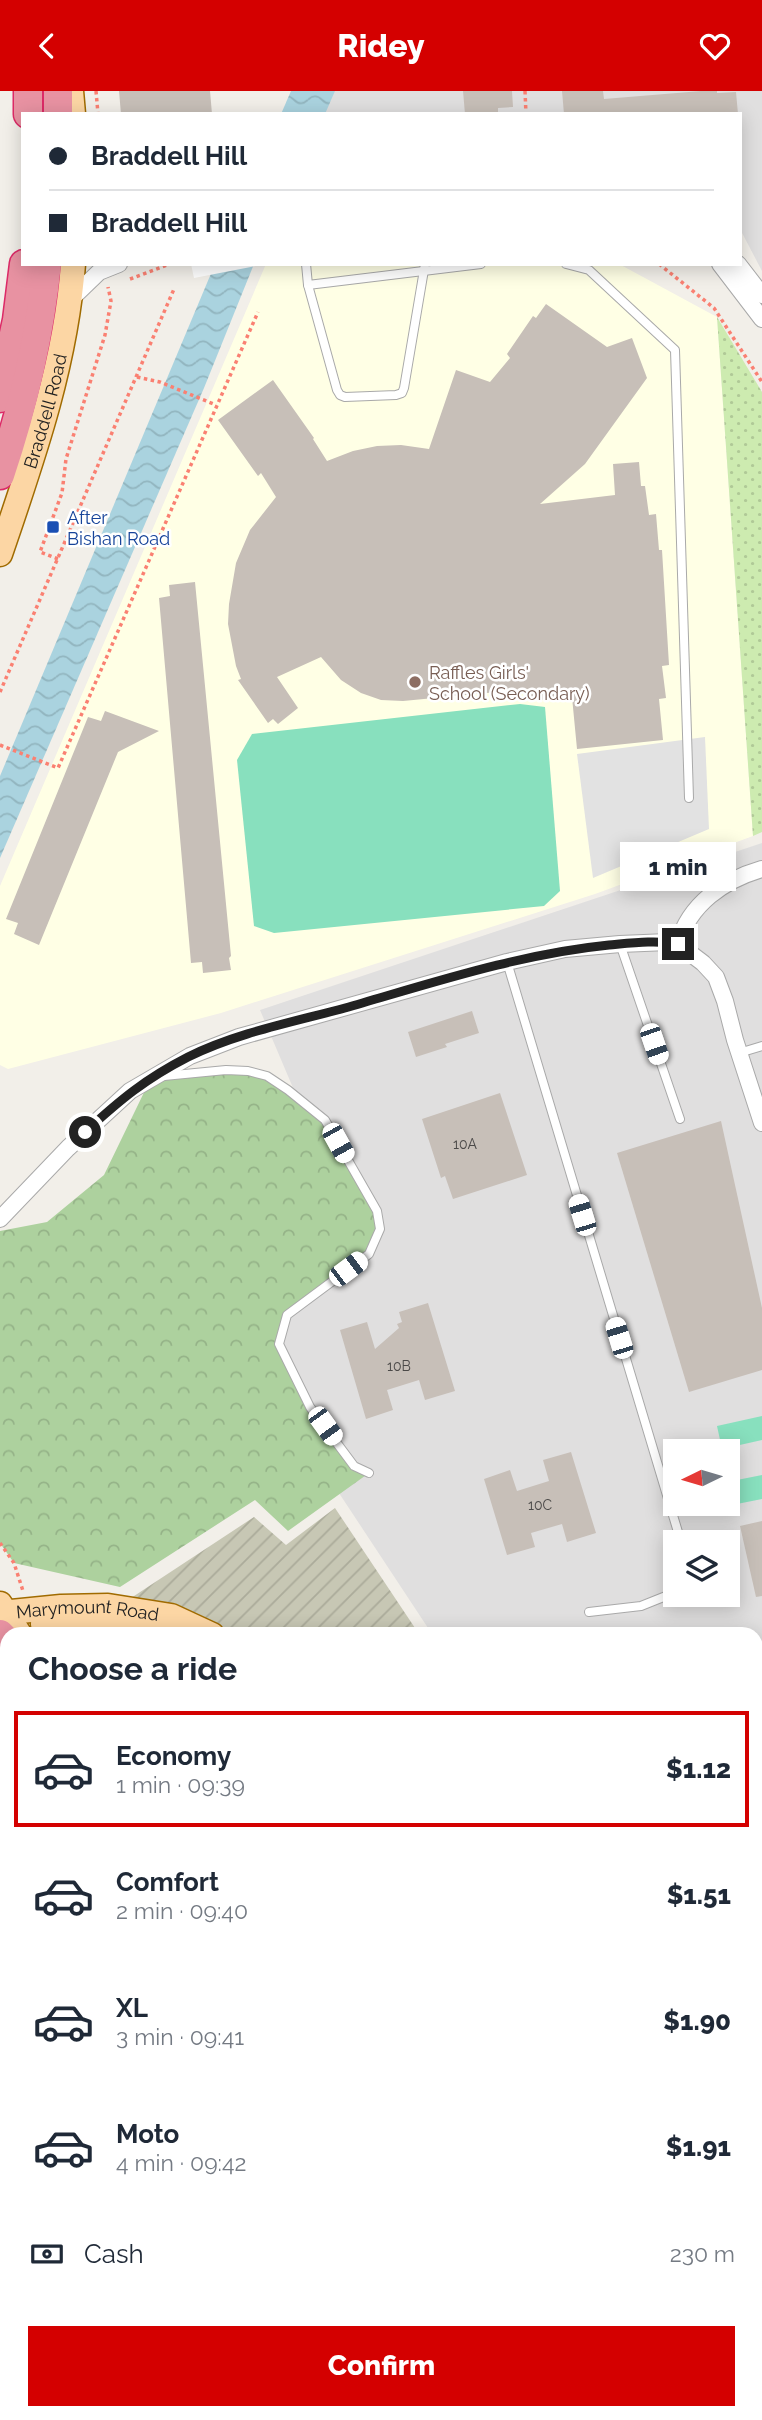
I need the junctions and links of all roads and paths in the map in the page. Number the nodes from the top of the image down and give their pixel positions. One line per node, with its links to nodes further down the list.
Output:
1 (28, 91): 6 (highway)
2 (58, 91): 7 (highway)
3 (71, 91): 8 (main road)
4 (96, 91): 9 (path)
5 (526, 91): 10 (path)
6 (29, 112)
7 (58, 112)
8 (73, 112)
9 (98, 112)
10 (526, 112)
11 (24, 266): 34 (highway)
12 (47, 266): 36 (highway)
13 (73, 266): 29 (main road, Braddell Road)
14 (112, 266): 26 (path); 29 (street)
15 (164, 266): 23 (path)
16 (306, 266): 25 (lane)
17 (453, 266): 22 (lane)
18 (574, 266): 41 (lane)
19 (662, 266): 33 (path)
20 (722, 266): 31 (street)
21 (740, 266): 28 (street)
22 (425, 268): 25 (lane); 25 (lane)
23 (128, 279)
24 (118, 284): 26 (path)
25 (308, 285)
26 (108, 288): 38 (path)
27 (174, 289): 32 (path)
28 (762, 296)
29 (71, 299): 37 (main road, Braddell Road)
30 (258, 312): 35 (path)
31 (762, 319)
32 (137, 377): 35 (path); 38 (path)
33 (762, 382)
34 (0, 397)
35 (216, 405): 40 (path)
36 (0, 475)
37 (0, 554)
38 (58, 559): 39 (path)
39 (0, 692)
40 (3, 746)
41 (689, 798)
42 (762, 869): 44 (street)
43 (620, 944): 44 (street); 45 (street); 49 (lane)
44 (678, 944): 47 (street)
45 (507, 962): 48 (street); 53 (lane)
46 (762, 1046): 47 (lane)
47 (739, 1053): 50 (street)
48 (151, 1077): 51 (street); 52 (lane)
49 (680, 1119)
50 (762, 1123)
51 (0, 1219)
52 (369, 1473)
53 (677, 1530)
54 (0, 1543): 57 (path)
55 (663, 1597): 56 (lane)
56 (589, 1612)
57 (8, 1623): 58 (main road, Marymount Road); 59 (main road, Marymount Road)
58 (114, 1627)
59 (195, 1627)

